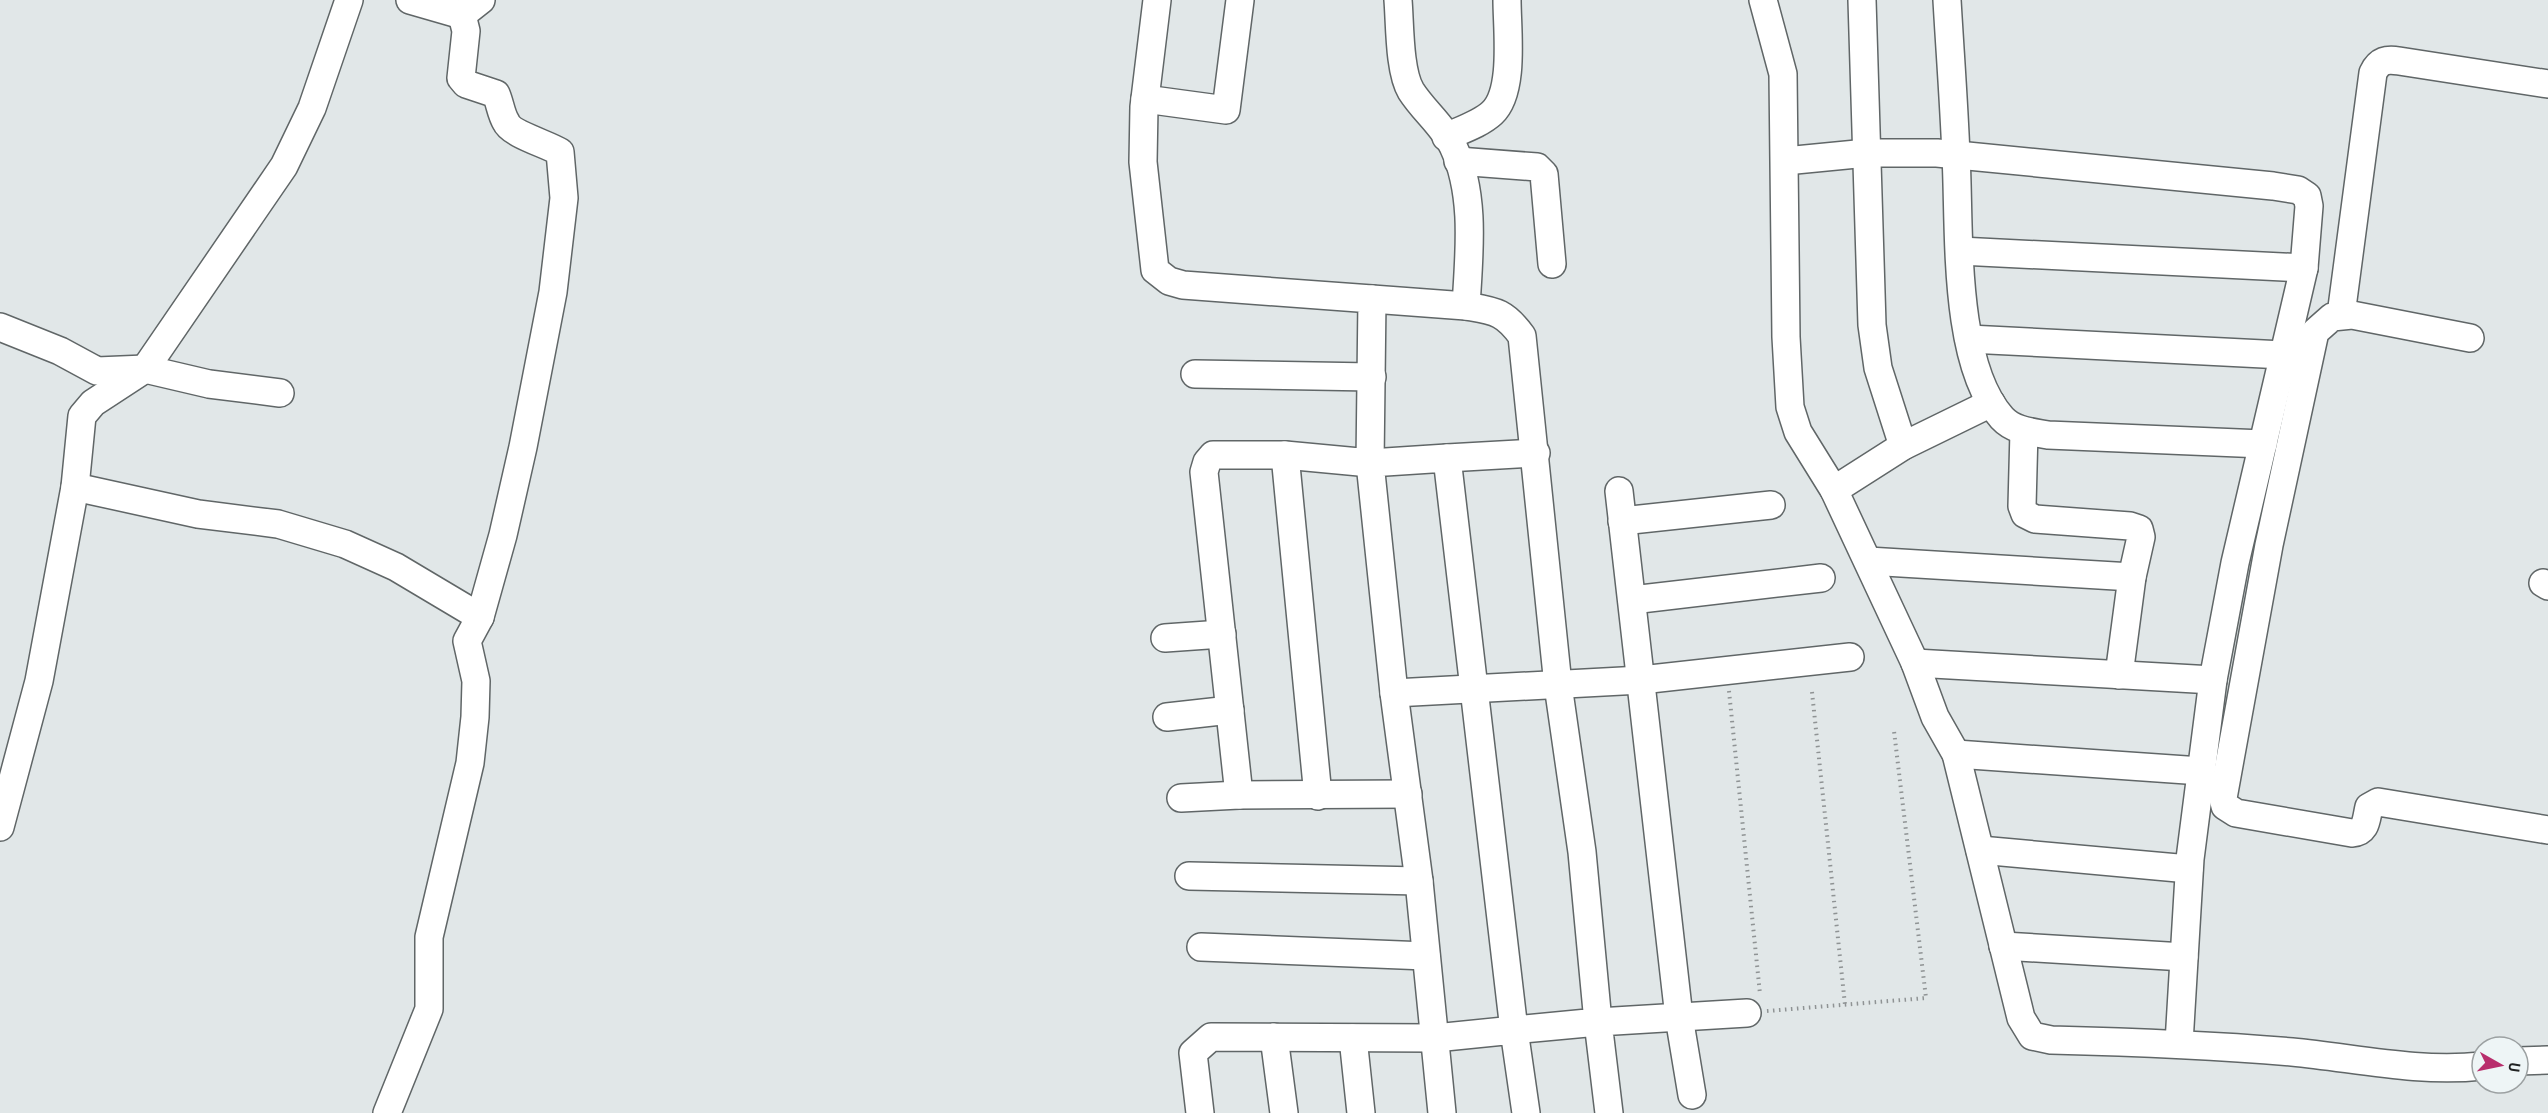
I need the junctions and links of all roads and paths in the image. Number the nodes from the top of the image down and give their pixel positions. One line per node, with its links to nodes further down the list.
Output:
1 (349, 0): 28 (street)
2 (410, 0): 10 (street)
3 (1157, 0): 12 (street)
4 (1240, 0): 12 (street)
5 (1398, 0): 13 (street)
6 (1507, 0): 13 (street)
7 (1762, 0): 17 (street)
8 (1862, 0): 14 (street)
9 (1947, 0): 15 (street)
10 (472, 8): 49 (street)
11 (2548, 84): 23 (street)
12 (1145, 99): 21 (street)
13 (1446, 137): 16 (street)
14 (1867, 153): 15 (street); 17 (street); 35 (street)
15 (1956, 154): 18 (street); 20 (street)
16 (1458, 161): 19 (street); 22 (street)
17 (1785, 161): 41 (street)
18 (1960, 251): 20 (street); 26 (street)
19 (1552, 264)
20 (2304, 268): 27 (street)
21 (1372, 298): 22 (street); 30 (street)
22 (1466, 306): 36 (street)
23 (2341, 315): 25 (street); 72 (street)
24 (0, 327): 28 (street)
25 (2470, 338)
26 (1969, 339): 27 (street); 32 (street)
27 (2283, 355): 34 (street)
28 (145, 369): 31 (street); 40 (street)
29 (1195, 375): 30 (street)
30 (1372, 377): 39 (street)
31 (280, 393)
32 (1991, 403): 33 (street); 35 (street)
33 (2024, 431): 34 (street); 46 (street)
34 (2263, 444): 56 (street)
35 (1903, 446): 41 (street)
36 (1536, 453): 38 (street); 58 (street)
37 (1285, 455): 39 (street); 50 (street); 69 (street)
38 (1448, 458): 39 (street); 59 (street)
39 (1370, 463): 61 (street)
40 (75, 487): 49 (street); 71 (street)
41 (1834, 490): 45 (street)
42 (1619, 491): 44 (street)
43 (1771, 505): 44 (street)
44 (1622, 521): 48 (street)
45 (1868, 561): 46 (street); 53 (street)
46 (2132, 577): 54 (street)
47 (1821, 578): 48 (street)
48 (1632, 600): 55 (street)
49 (480, 617): 94 (street)
50 (1222, 634): 51 (street); 62 (street)
51 (1164, 638)
52 (1850, 657): 55 (street)
53 (1915, 663): 54 (street); 65 (street)
54 (2119, 675): 56 (street)
55 (1641, 680): 58 (street); 83 (street)
56 (2213, 680): 66 (street)
57 (1728, 682): 82 (path)
58 (1558, 685): 59 (street); 84 (street)
59 (1474, 688): 61 (street); 85 (street)
60 (1812, 692): 81 (path)
61 (1394, 693): 67 (street)
62 (1230, 710): 63 (street); 68 (street)
63 (1167, 717)
64 (1894, 731): 81 (path)
65 (1956, 754): 66 (street); 73 (street)
66 (2201, 771): 74 (street)
67 (1408, 794): 69 (street); 76 (street)
68 (1239, 795): 69 (street); 70 (street)
69 (1318, 796)
70 (1181, 798)
71 (0, 827)
72 (2548, 830)
73 (1980, 850): 74 (street); 77 (street)
74 (2189, 869): 80 (street)
75 (1189, 876): 76 (street)
76 (1419, 882): 79 (street)
77 (2003, 946): 80 (street); 89 (street)
78 (1202, 947): 79 (street)
79 (1426, 956): 88 (street)
80 (2184, 957): 89 (street)
81 (1845, 1005): 82 (path)
82 (1755, 1012): 83 (street)
83 (1679, 1017): 84 (street); 93 (street)
84 (1598, 1022): 85 (street); 100 (street)
85 (1514, 1030): 88 (street); 99 (street)
86 (1274, 1037): 87 (street); 95 (street); 96 (street)
87 (1353, 1038): 88 (street); 97 (street)
88 (1435, 1038): 98 (street)
89 (2179, 1043): 92 (street)
90 (2548, 1060): 91 (street)
91 (2530, 1061)
92 (2470, 1067)
93 (1692, 1095)
94 (387, 1113)
95 (1200, 1113)
96 (1284, 1113)
97 (1361, 1113)
98 (1442, 1113)
99 (1526, 1113)
100 (1609, 1113)

